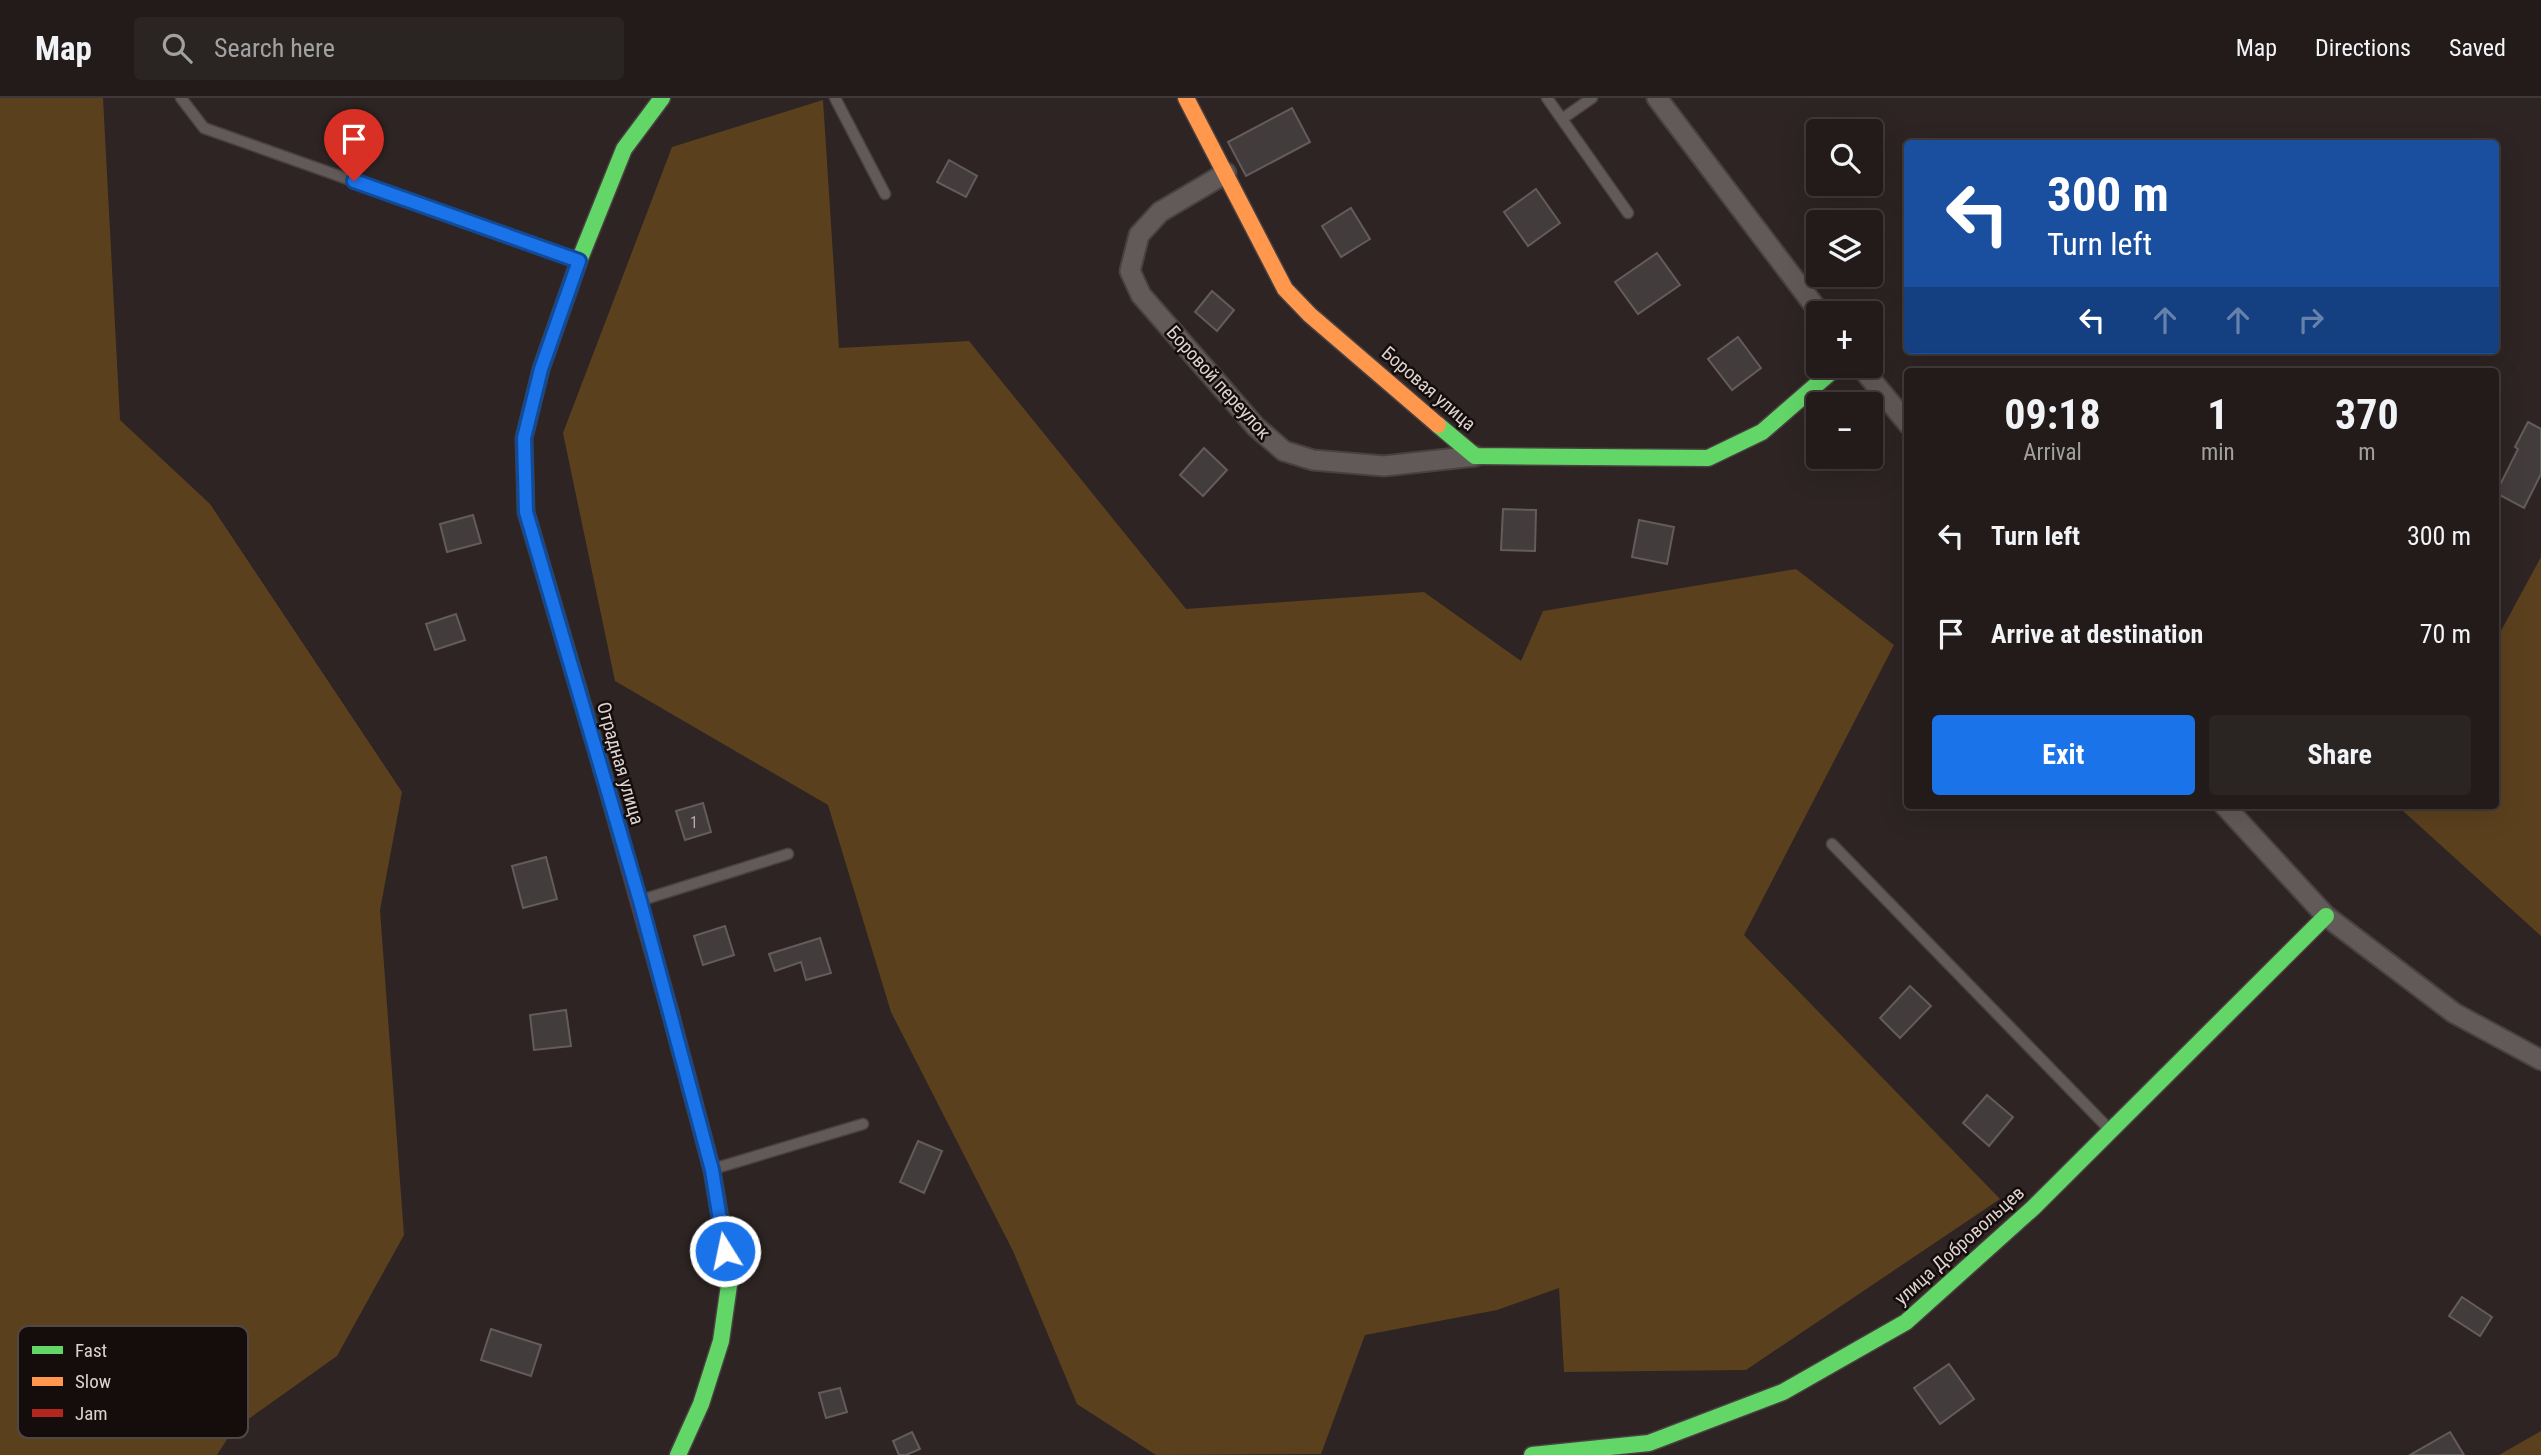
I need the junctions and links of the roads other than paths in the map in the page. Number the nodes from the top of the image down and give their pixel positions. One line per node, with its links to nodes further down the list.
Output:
1 (181, 98): 12 (lane)
2 (662, 98): 12 (street, Отрадная улица)
3 (835, 98): 10 (lane)
4 (1186, 98): 9 (street, Боровая улица)
5 (1547, 98): 8 (lane)
6 (1592, 98): 8 (lane)
7 (1657, 98): 13 (street)
8 (1562, 119): 11 (lane)
9 (1226, 173): 17 (street, Боровая улица); 17 (street, Боровой переулок)
10 (885, 194)
11 (1628, 213)
12 (579, 261): 21 (street, Отрадная улица)
13 (1811, 301)
14 (1824, 378): 17 (street, Боровая улица)
15 (1870, 378): 16 (street)
16 (1904, 419)
17 (1475, 456)
18 (2228, 809): 22 (street)
19 (1832, 844): 25 (lane)
20 (789, 854): 21 (lane)
21 (640, 901): 26 (street, Отрадная улица)
22 (2326, 916): 23 (street); 25 (street, улица Добровольцев)
23 (2541, 1060)
24 (863, 1124): 26 (lane)
25 (2110, 1130): 28 (street, улица Добровольцев)
26 (712, 1170): 27 (street, Отрадная улица)
27 (678, 1455)
28 (1532, 1455)

